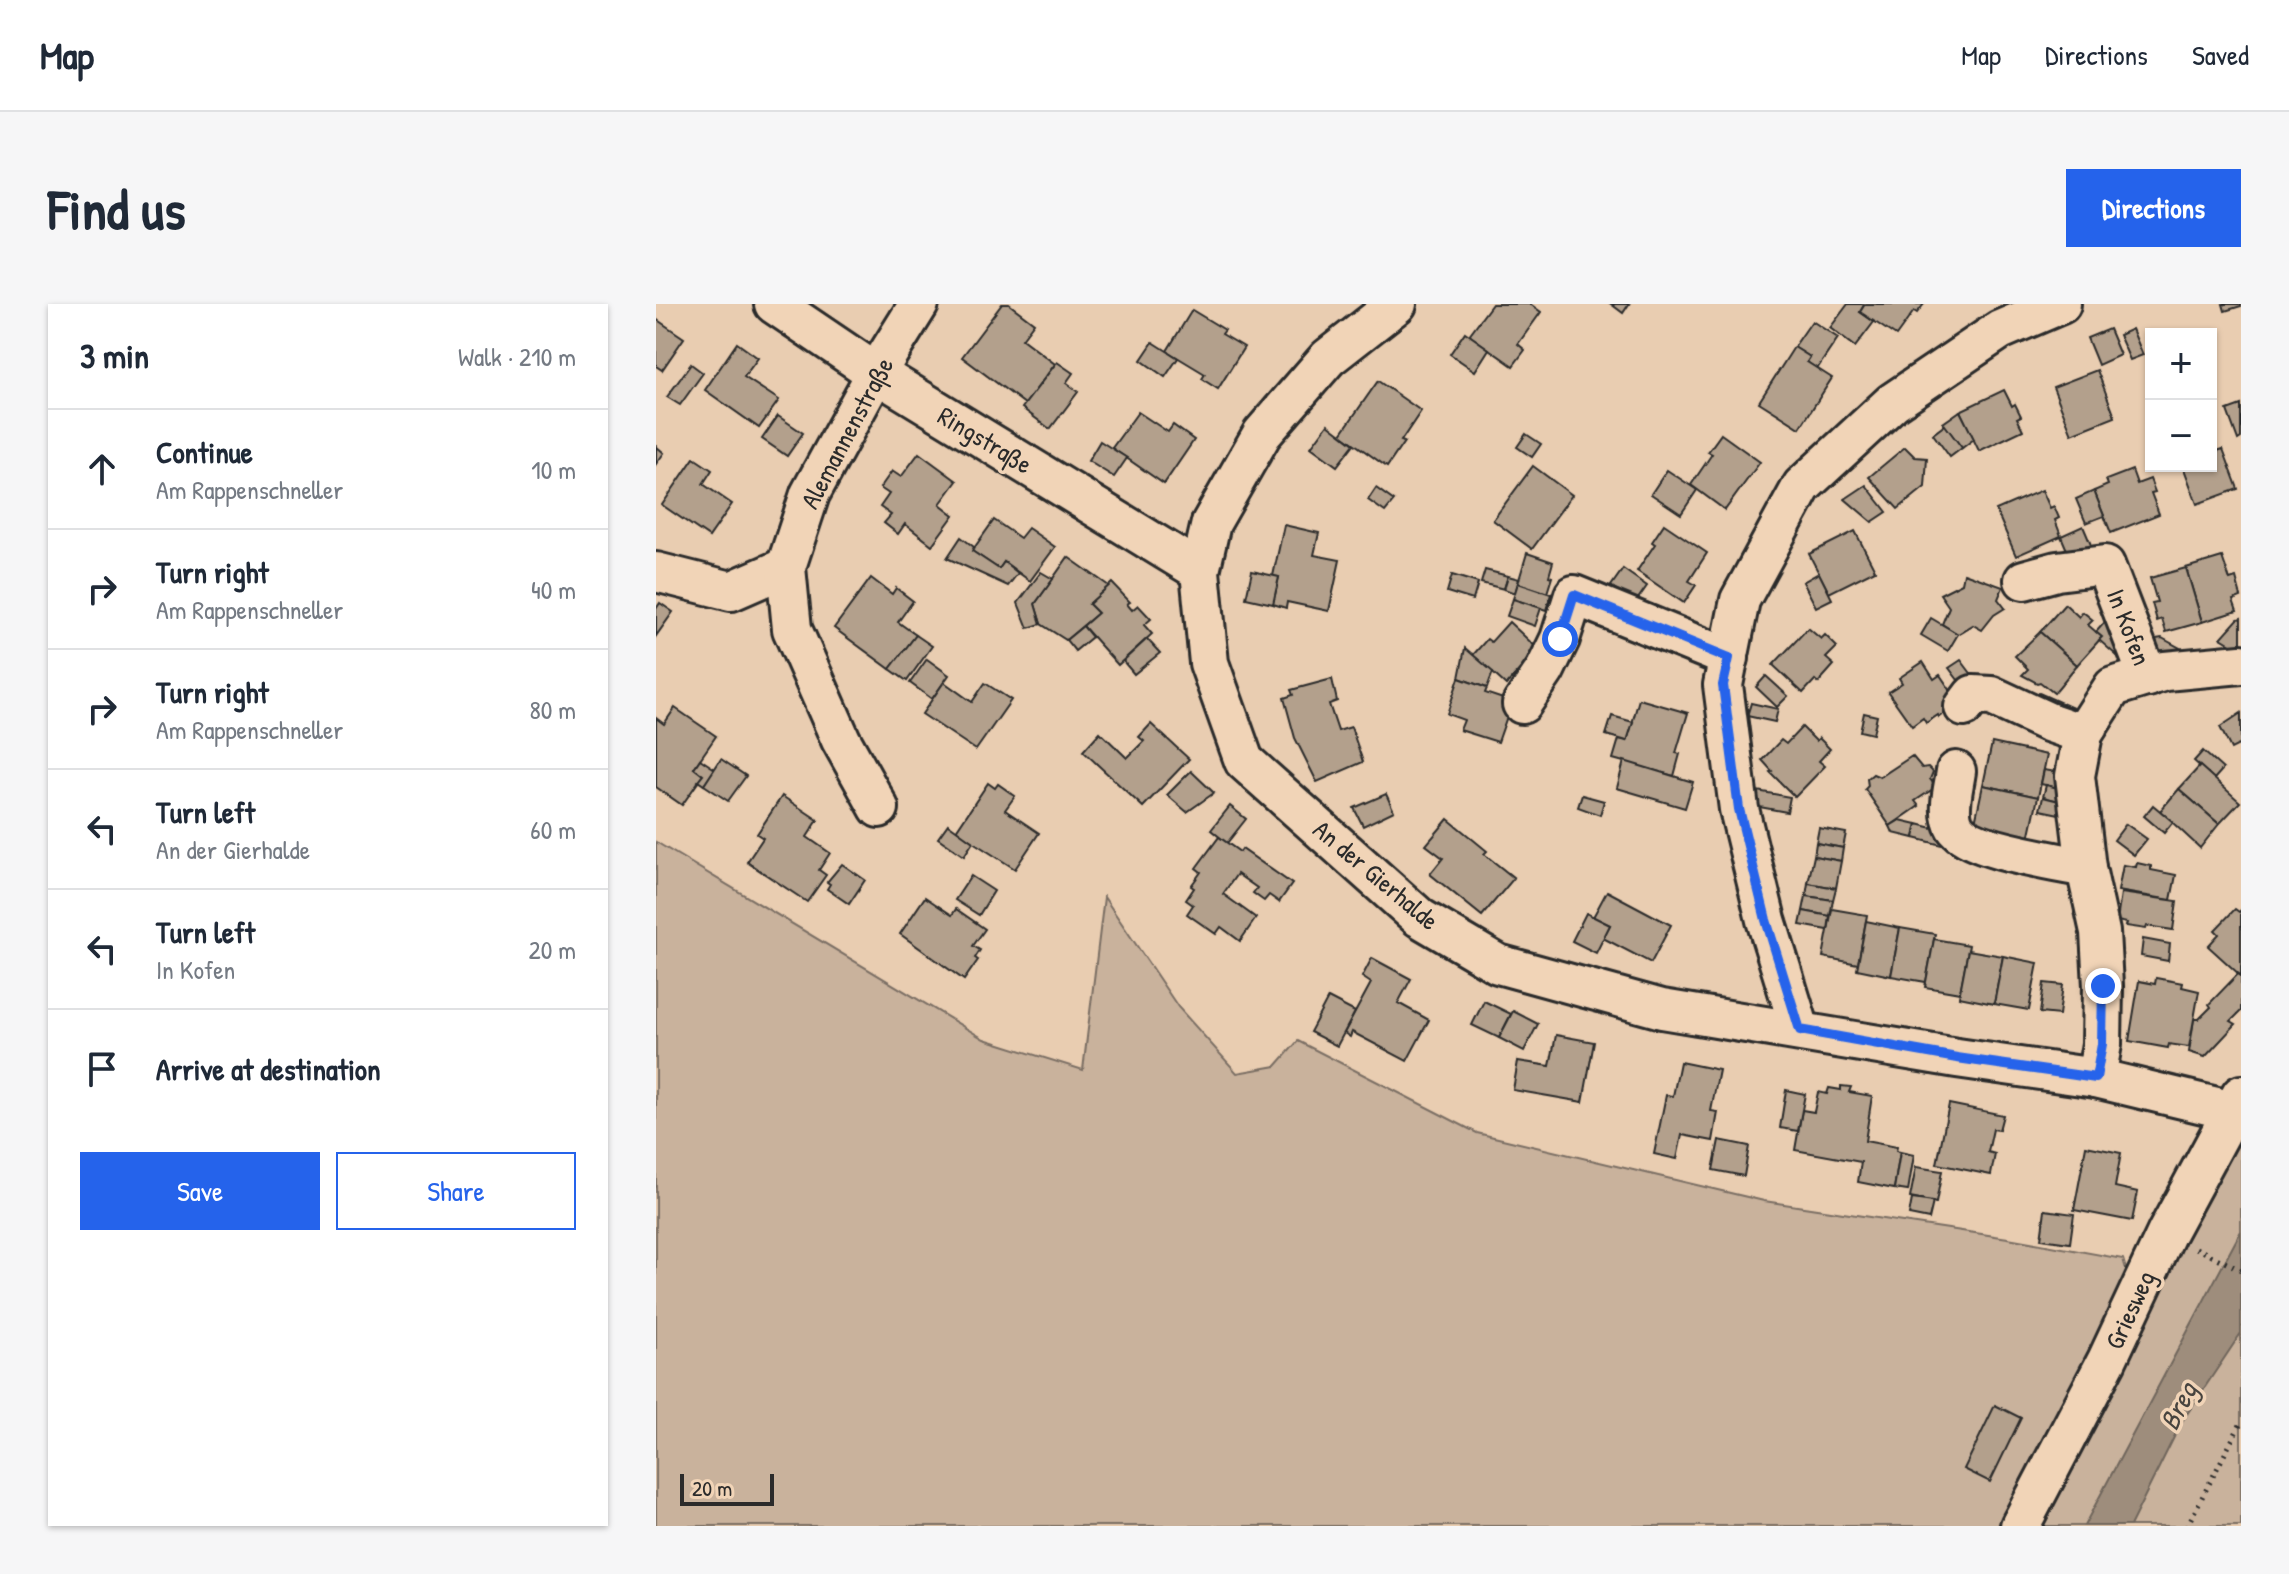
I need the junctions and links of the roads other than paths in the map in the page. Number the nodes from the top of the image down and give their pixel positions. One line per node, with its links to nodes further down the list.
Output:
1 (774, 304): 5 (street, Ringstraße)
2 (919, 304): 5 (street, Alemannenstraße)
3 (1397, 304): 7 (street, An der Gierhalde)
4 (2061, 304): 10 (street)
5 (876, 373): 6 (street, Alemannenstraße); 7 (street, Ringstraße)
6 (786, 567): 8 (street); 17 (street, Alemannenstraße)
7 (1200, 571): 19 (street, An der Gierhalde)
8 (656, 572)
9 (2024, 580): 12 (street, In Kofen)
10 (1729, 658): 13 (street); 19 (street)
11 (2241, 664): 12 (street, In Kofen)
12 (2148, 677): 15 (street, In Kofen)
13 (1522, 704)
14 (1964, 707): 15 (street)
15 (2083, 734): 18 (street, In Kofen)
16 (1956, 771): 18 (street)
17 (879, 808)
18 (2086, 868): 20 (street, In Kofen)
19 (1800, 1030): 20 (street, An der Gierhalde)
20 (2096, 1078): 21 (street, An der Gierhalde)
21 (2237, 1103): 22 (street, Griesweg)
22 (2020, 1526)

